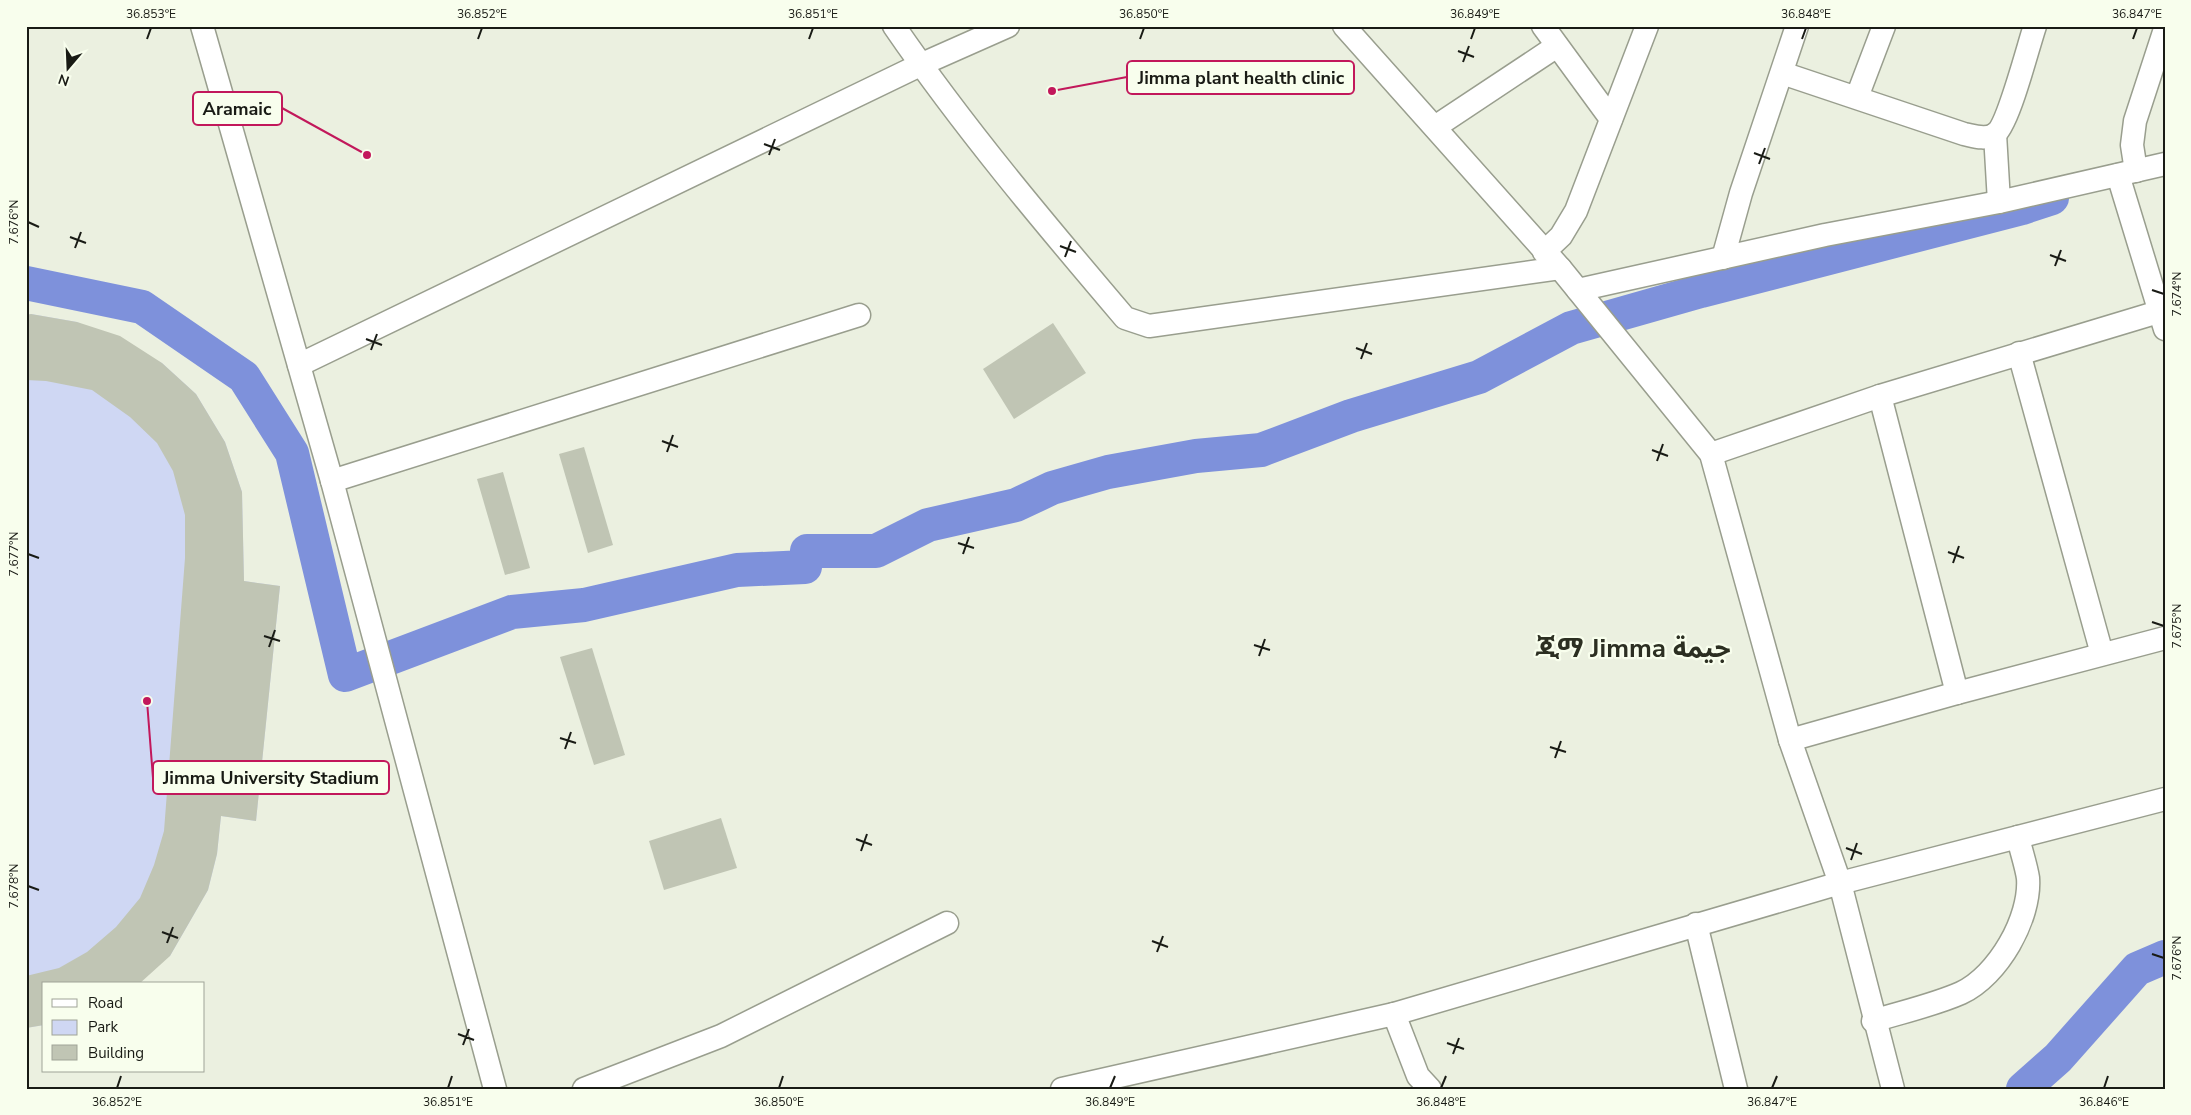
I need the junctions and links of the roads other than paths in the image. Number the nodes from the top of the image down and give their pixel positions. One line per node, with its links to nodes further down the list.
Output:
1 (202, 26): 28 (street)
2 (894, 26): 12 (street)
3 (1008, 26): 12 (street)
4 (1344, 26): 16 (street)
5 (1543, 26): 11 (street)
6 (1646, 26): 15 (street)
7 (1797, 26): 13 (street)
8 (1884, 26): 14 (street)
9 (2034, 26): 17 (street)
10 (2165, 29): 19 (street)
11 (1557, 46): 15 (street); 16 (street)
12 (920, 65): 23 (street); 28 (street)
13 (1782, 73): 14 (street); 22 (street)
14 (1857, 97): 17 (street)
15 (1611, 119): 21 (street)
16 (1435, 127): 21 (street)
17 (1995, 134): 20 (street)
18 (2165, 164): 19 (street)
19 (2127, 172): 20 (street); 26 (street)
20 (1999, 202): 22 (street)
21 (1544, 252): 23 (street)
22 (1723, 258): 24 (street)
23 (1560, 268): 24 (street)
24 (1585, 299): 30 (street)
25 (859, 315): 31 (street)
26 (2163, 316): 27 (street)
27 (2019, 353): 29 (street); 33 (street)
28 (299, 364): 31 (street)
29 (1880, 396): 30 (street); 34 (street)
30 (1711, 454): 35 (street)
31 (332, 481): 43 (street)
32 (2165, 638): 33 (street)
33 (2102, 654): 34 (street)
34 (1958, 692): 35 (street)
35 (1790, 740): 38 (street)
36 (2165, 799): 37 (street)
37 (2018, 837): 38 (street); 42 (street)
38 (1840, 883): 40 (street); 42 (street)
39 (947, 923): 44 (street)
40 (1696, 924): 41 (street); 47 (street)
41 (1394, 1014): 45 (street); 46 (street)
42 (1873, 1021): 48 (street)
43 (495, 1089)
44 (584, 1089)
45 (1062, 1089)
46 (1430, 1089)
47 (1736, 1089)
48 (1892, 1089)

